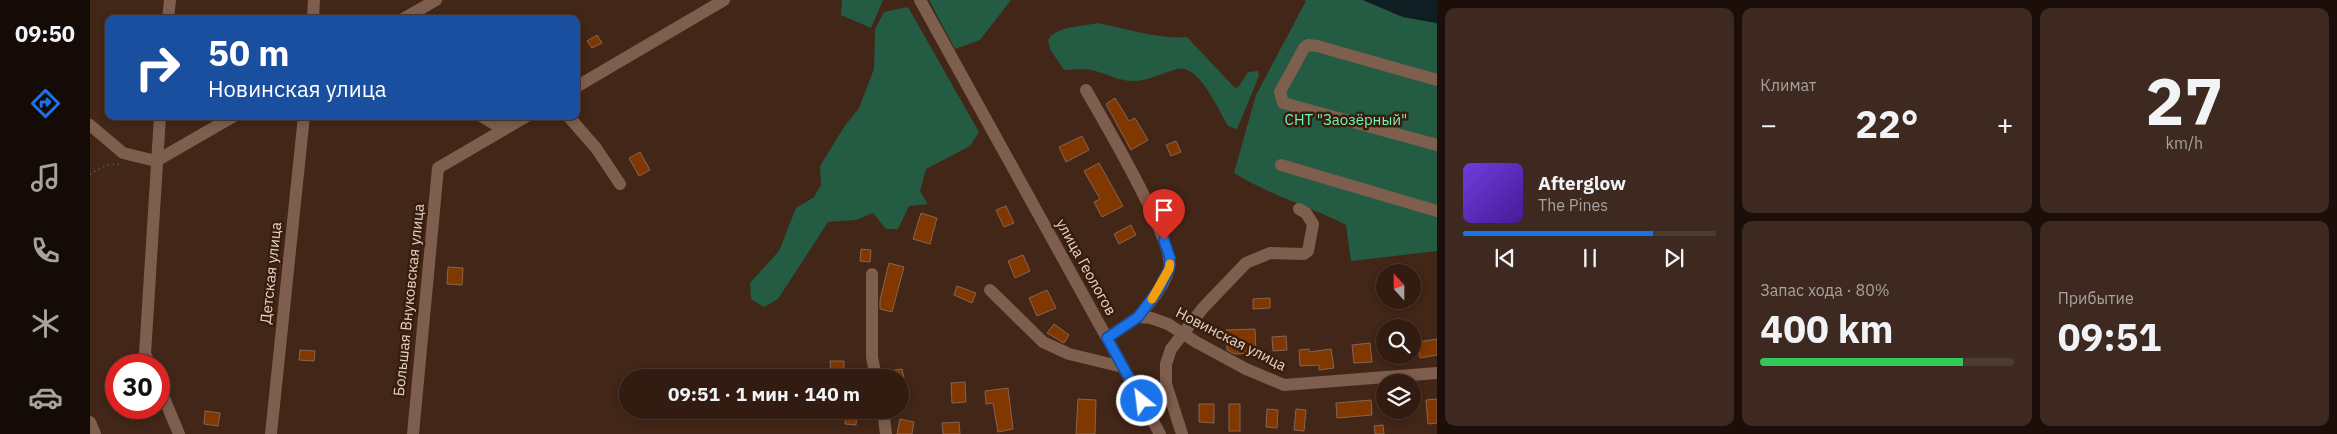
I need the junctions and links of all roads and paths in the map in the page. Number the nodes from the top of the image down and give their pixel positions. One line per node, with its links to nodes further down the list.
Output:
1 (170, 0): 7 (street)
2 (314, 0): 8 (street)
3 (436, 0): 6 (street)
4 (724, 0): 10 (street)
5 (920, 0): 30 (street, улица Геологов)
6 (422, 14)
7 (168, 15)
8 (313, 15)
9 (1437, 80): 20 (street)
10 (580, 85)
11 (1086, 90): 28 (street)
12 (160, 120): 21 (street)
13 (227, 120): 21 (street)
14 (304, 120): 40 (street, Детская улица)
15 (488, 120): 16 (street)
16 (512, 120)
17 (520, 120): 41 (street, Большая Внуковская улица)
18 (572, 120): 23 (street)
19 (90, 125): 21 (street)
20 (1437, 145)
21 (156, 161): 31 (street)
22 (1281, 165): 25 (street)
23 (620, 184)
24 (1299, 209): 29 (street)
25 (1437, 211)
26 (872, 274): 33 (street)
27 (990, 290): 32 (street)
28 (1138, 317): 29 (street, Новинская улица); 30 (street)
29 (1184, 333): 34 (street, Новинская улица); 44 (street)
30 (1107, 338): 32 (street, улица Геологов)
31 (145, 354)
32 (1123, 367): 43 (street, улица Геологов)
33 (874, 369)
34 (1437, 373)
35 (170, 412): 39 (street)
36 (884, 419): 42 (street)
37 (90, 422): 38 (street)
38 (95, 434)
39 (179, 434)
40 (271, 434)
41 (413, 434)
42 (886, 434)
43 (1160, 434)
44 (1182, 434)

